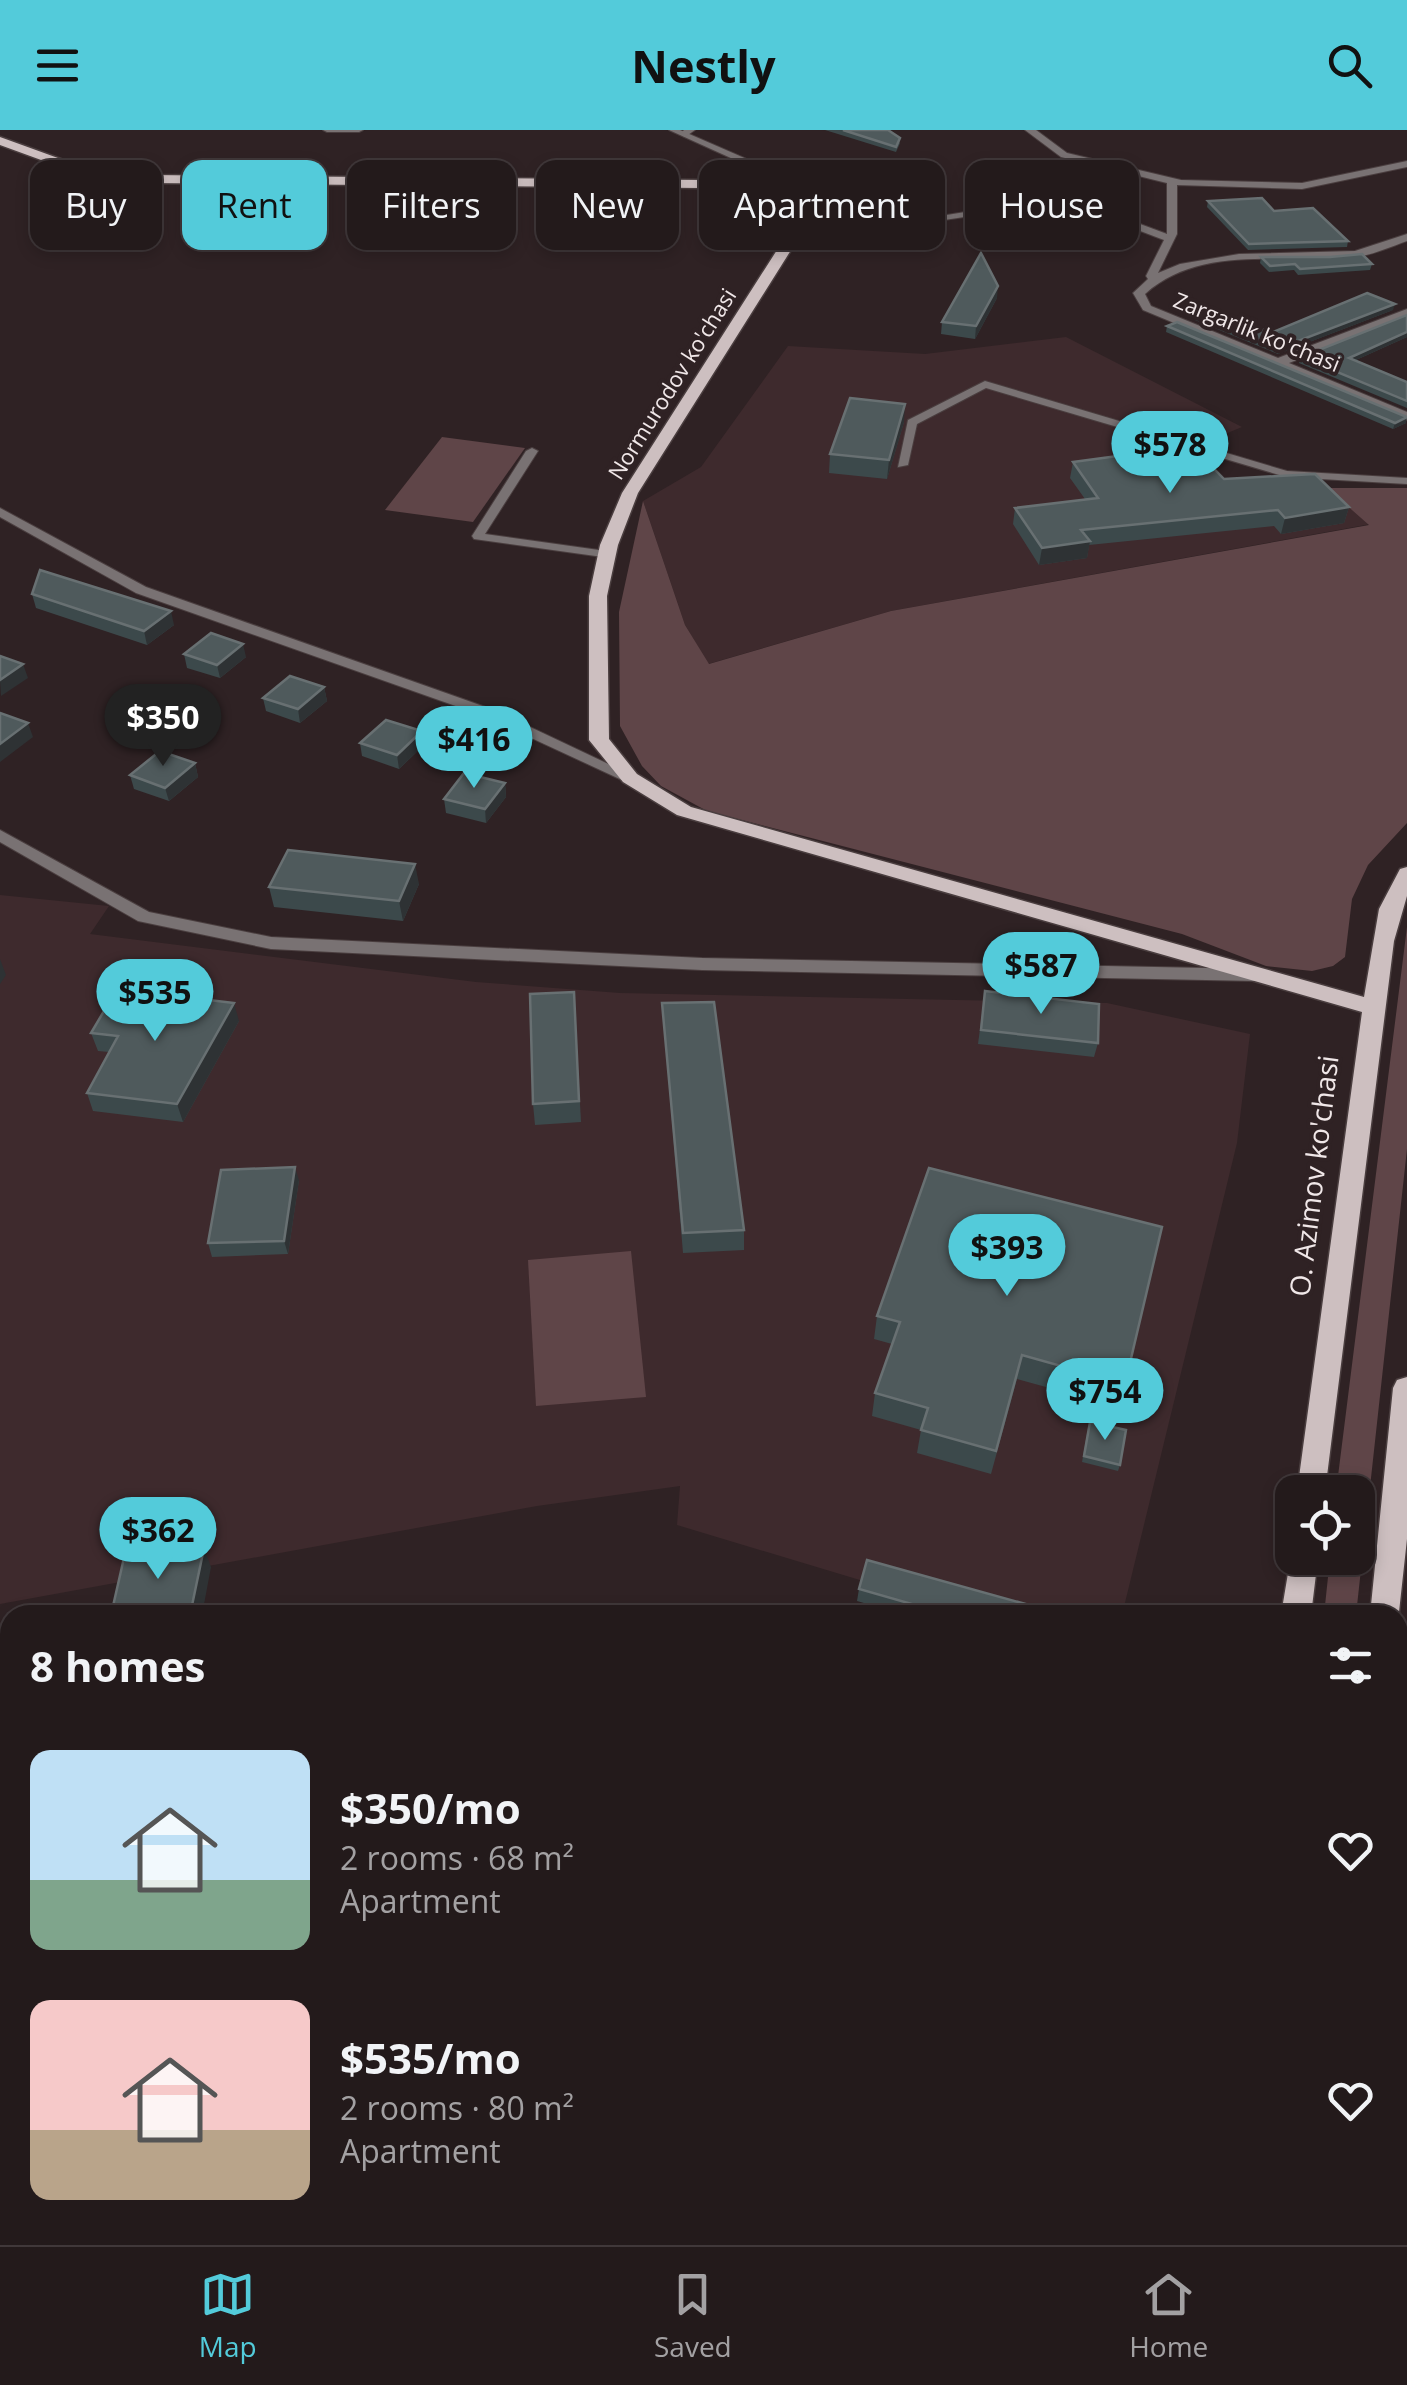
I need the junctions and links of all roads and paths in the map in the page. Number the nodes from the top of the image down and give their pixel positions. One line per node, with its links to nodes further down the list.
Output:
1 (327, 130): 2 (lane)
2 (359, 130)
3 (673, 130): 5 (lane)
4 (1030, 130): 9 (street)
5 (688, 132): 7 (lane)
6 (0, 141): 10 (main road)
7 (745, 160)
8 (1407, 164): 9 (street)
9 (1172, 181): 13 (street)
10 (699, 185)
11 (945, 218): 13 (street)
12 (1407, 237): 15 (street, Zargarlik ko'chasi)
13 (1169, 238): 15 (street)
14 (783, 250): 23 (main road, Normurodov ko'chasi)
15 (1151, 276): 17 (street, Zargarlik ko'chasi)
16 (1407, 312): 17 (street)
17 (1282, 361): 18 (street, Zargarlik ko'chasi)
18 (1407, 416)
19 (532, 451): 23 (lane)
20 (902, 465): 21 (lane)
21 (1407, 481)
22 (0, 512): 24 (street)
23 (606, 555): 24 (main road, Normurodov ko'chasi)
24 (630, 778): 27 (main road, Normurodov ko'chasi)
25 (0, 836): 27 (street)
26 (1407, 874): 28 (main road, O. Azimov ko'chasi)
27 (1263, 975): 28 (main road, Normurodov ko'chasi)
28 (1373, 1007): 30 (main road, O. Azimov ko'chasi)
29 (1407, 1388): 33 (main road)
30 (1313, 1475)
31 (1301, 1575): 32 (main road)
32 (1297, 1605)
33 (1386, 1605)

